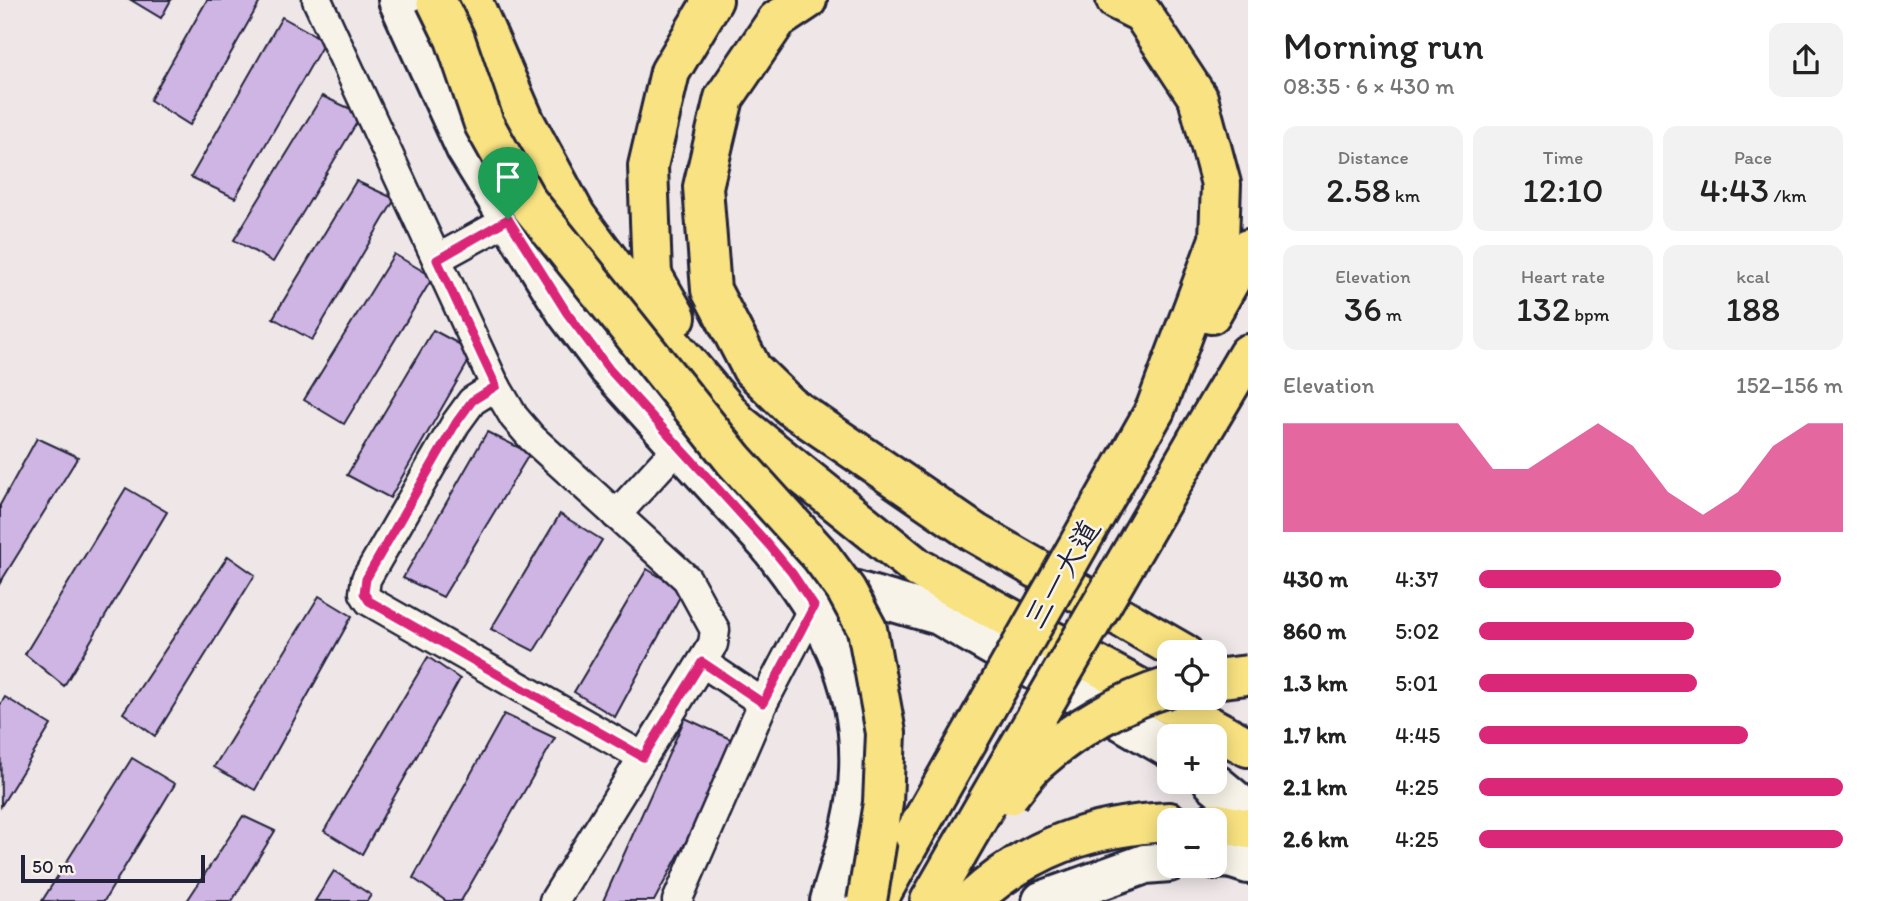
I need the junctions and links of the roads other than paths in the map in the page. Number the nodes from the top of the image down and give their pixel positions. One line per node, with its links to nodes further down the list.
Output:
1 (317, 0): 9 (street)
2 (472, 0): 13 (highway)
3 (713, 0): 13 (highway)
4 (807, 0): 18 (highway)
5 (1116, 0): 12 (highway)
6 (410, 1): 7 (street); 41 (highway, bridge)
7 (508, 219): 9 (street); 14 (street)
8 (1248, 249): 12 (highway, 三一大道)
9 (437, 260): 11 (street)
10 (1248, 354): 34 (highway, 三一大道, bridge)
11 (496, 386): 15 (street); 28 (street)
12 (1155, 410): 42 (highway, 三一大道, bridge)
13 (738, 423): 27 (highway)
14 (680, 445): 15 (street); 16 (street)
15 (617, 515): 19 (street)
16 (792, 573): 17 (street); 26 (street)
17 (814, 606): 25 (street); 40 (street)
18 (1160, 640)
19 (702, 662): 25 (street); 28 (street)
20 (1248, 676): 22 (highway, bridge)
21 (1227, 678): 23 (highway)
22 (1227, 678)
23 (1248, 690)
24 (1157, 692): 34 (highway, bridge)
25 (763, 703): 39 (street)
26 (1157, 741)
27 (1248, 747)
28 (643, 757): 38 (street)
29 (1227, 794): 30 (street)
30 (1248, 811)
31 (1157, 823): 44 (highway)
32 (1227, 824): 33 (highway)
33 (1248, 829)
34 (957, 854): 43 (highway, 三一大道)
35 (1227, 858): 37 (street)
36 (1157, 863): 45 (street)
37 (1248, 864)
38 (554, 901)
39 (677, 901)
40 (830, 901)
41 (867, 901)
42 (877, 901)
43 (930, 901)
44 (971, 901)
45 (1042, 901)

